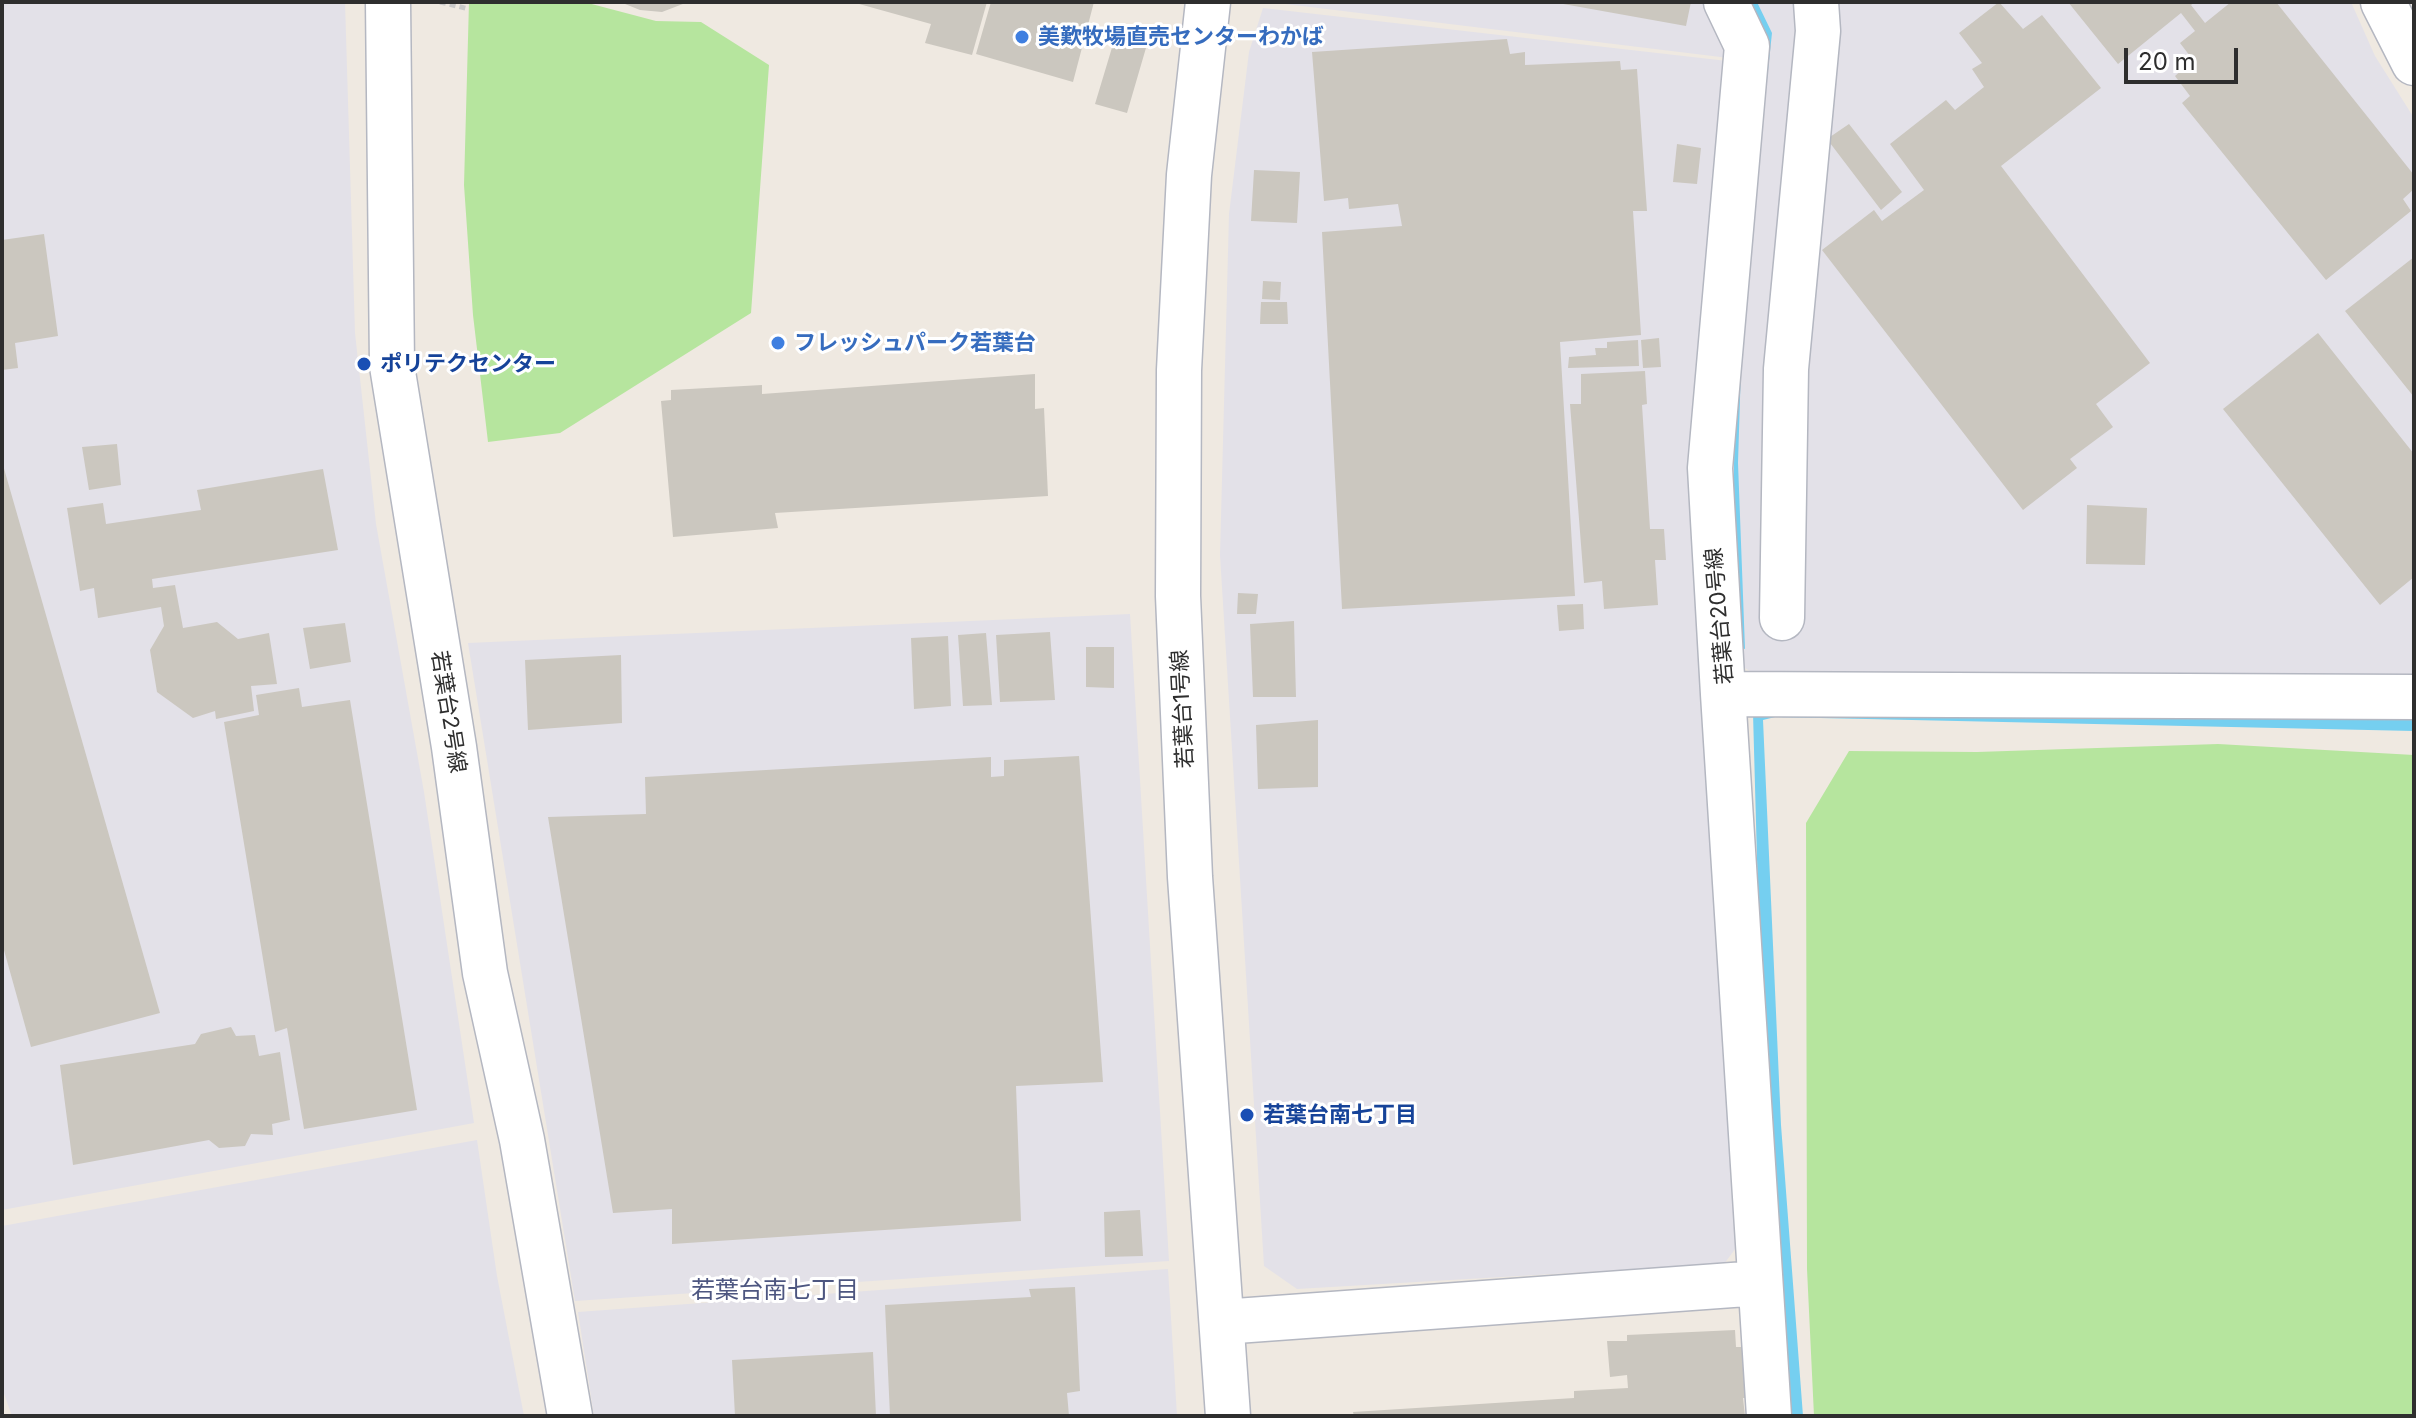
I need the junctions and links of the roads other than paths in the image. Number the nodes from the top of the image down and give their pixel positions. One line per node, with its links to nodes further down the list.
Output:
1 (388, 2): 12 (street, 若葉台2号線)
2 (1208, 2): 11 (street, 若葉台1号線)
3 (1726, 2): 8 (street, 若葉台20号線)
4 (1816, 2): 7 (street)
5 (2383, 2): 6 (street)
6 (2414, 63)
7 (1782, 618)
8 (1723, 694): 9 (street, 若葉台20号線); 10 (street)
9 (2414, 697)
10 (1760, 1283): 11 (street); 14 (street)
11 (1222, 1322): 13 (street, 若葉台1号線)
12 (570, 1416)
13 (1228, 1416)
14 (1769, 1416)

